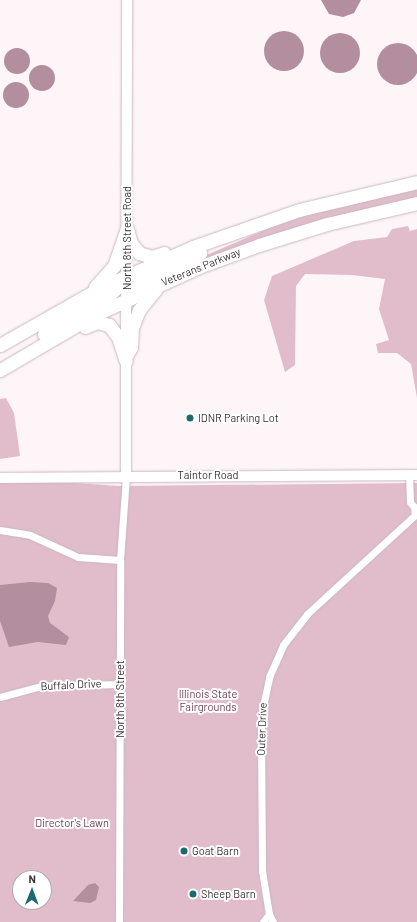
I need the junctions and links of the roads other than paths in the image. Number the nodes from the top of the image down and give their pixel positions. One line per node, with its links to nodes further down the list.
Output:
1 (127, 0): 6 (street, North 8th Street Road)
2 (417, 182): 4 (highway, Veterans Parkway)
3 (417, 203): 8 (highway, Veterans Parkway)
4 (254, 224): 5 (highway, Veterans Parkway); 9 (highway)
5 (242, 228): 6 (highway); 7 (highway, Veterans Parkway)
6 (127, 229): 7 (street, North 8th Street Road); 10 (highway)
7 (127, 275): 9 (street, North 8th Street Road); 10 (highway, Veterans Parkway); 13 (highway)
8 (164, 282): 9 (highway, Veterans Parkway); 12 (highway)
9 (126, 299): 12 (street, North 8th Street Road); 13 (highway, Veterans Parkway)
10 (74, 302): 11 (highway, Veterans Parkway)
11 (0, 344)
12 (126, 359): 13 (highway); 15 (street, North 8th Street Road)
13 (3, 366)
14 (413, 475): 15 (street, Taintor Road); 17 (street, Outer Drive)
15 (126, 476): 16 (street, Taintor Road); 20 (street, North 8th Street)
16 (0, 478)
17 (416, 506): 18 (street, Outer Drive)
18 (416, 516): 23 (street, Outer Drive)
19 (0, 530): 20 (street)
20 (120, 560): 21 (street, North 8th Street)
21 (120, 684): 22 (street, Buffalo Drive); 24 (street, North 8th Street)
22 (0, 697)
23 (269, 914): 25 (street); 26 (street, Outer Drive)
24 (119, 922)
25 (263, 922)
26 (273, 922)

